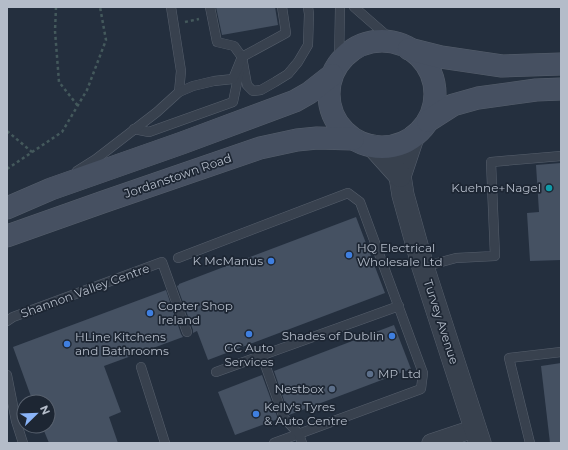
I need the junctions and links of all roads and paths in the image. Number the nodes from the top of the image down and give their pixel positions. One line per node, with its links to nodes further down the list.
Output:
1 (56, 7): 17 (path)
2 (100, 7): 17 (path)
3 (171, 7): 10 (lane)
4 (210, 7): 9 (lane)
5 (282, 7): 12 (lane)
6 (308, 7): 12 (lane)
7 (340, 7): 14 (lane)
8 (354, 7): 11 (lane)
9 (212, 17): 10 (path); 12 (lane)
10 (174, 24): 16 (lane)
11 (402, 45): 13 (main road); 14 (main road); 18 (main road)
12 (242, 57): 16 (lane); 19 (lane)
13 (561, 64)
14 (336, 69): 22 (main road); 28 (main road)
15 (561, 89): 18 (main road)
16 (179, 92): 19 (lane)
17 (78, 106): 24 (path)
18 (428, 121): 21 (main road)
19 (134, 129): 28 (lane)
20 (7, 131): 24 (path)
21 (413, 137): 23 (main road); 27 (street, Turvey Avenue)
22 (353, 139): 23 (main road); 30 (main road, Jordanstown Road)
23 (373, 146): 27 (street)
24 (32, 152): 26 (path)
25 (561, 156): 32 (lane)
26 (7, 169)
27 (400, 176): 32 (street, Turvey Avenue)
28 (51, 189): 29 (main road)
29 (7, 208)
30 (7, 236)
31 (178, 258): 33 (lane)
32 (423, 267): 42 (street, Turvey Avenue)
33 (399, 306): 37 (lane); 41 (lane)
34 (7, 321): 35 (lane, Shannon Valley Centre)
35 (187, 332)
36 (561, 352): 48 (lane)
37 (262, 356): 39 (lane); 41 (lane)
38 (140, 367): 44 (lane)
39 (216, 372)
40 (7, 375): 43 (lane)
41 (299, 434): 45 (lane); 46 (lane)
42 (478, 436): 47 (street)
43 (23, 443)
44 (166, 443)
45 (274, 443)
46 (302, 443)
47 (431, 443)
48 (530, 443)

